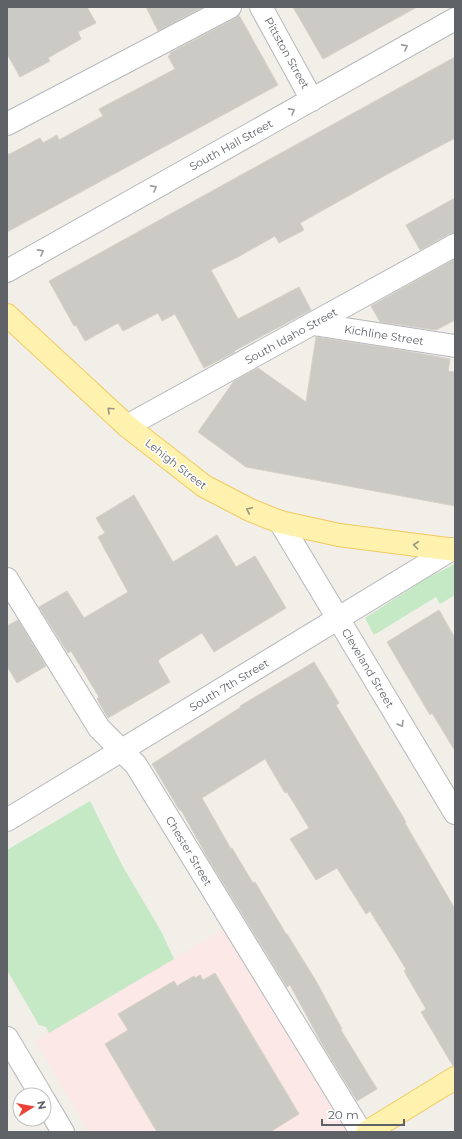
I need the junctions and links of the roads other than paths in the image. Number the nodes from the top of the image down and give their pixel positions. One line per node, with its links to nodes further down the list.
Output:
1 (230, 7): 5 (street)
2 (261, 7): 4 (street, Pittston Street)
3 (455, 19): 4 (street, South Hall Street, one-way to 3)
4 (312, 100): 7 (street, South Hall Street, one-way to 4)
5 (7, 124)
6 (455, 245): 9 (street, South Idaho Street)
7 (7, 271)
8 (7, 315): 11 (main road, Lehigh Street, one-way to 8)
9 (313, 324): 10 (street, Kichline Street); 11 (street, South Idaho Street)
10 (450, 341)
11 (128, 426): 12 (main road, Lehigh Street, one-way to 11)
12 (280, 522): 13 (main road, Lehigh Street, one-way to 12); 15 (street, Cleveland Street)
13 (453, 550): 15 (street, South 7th Street)
14 (7, 579): 16 (street, Chester Street)
15 (338, 619): 16 (street, South 7th Street); 17 (street, Cleveland Street, one-way to 17)
16 (121, 750): 18 (street, South 7th Street); 24 (street, Chester Street)
17 (455, 813)
18 (7, 820)
19 (7, 1038): 21 (street)
20 (455, 1078): 25 (main road)
21 (36, 1087)
22 (52, 1113): 23 (street)
23 (64, 1132)
24 (361, 1132)
25 (367, 1132)

